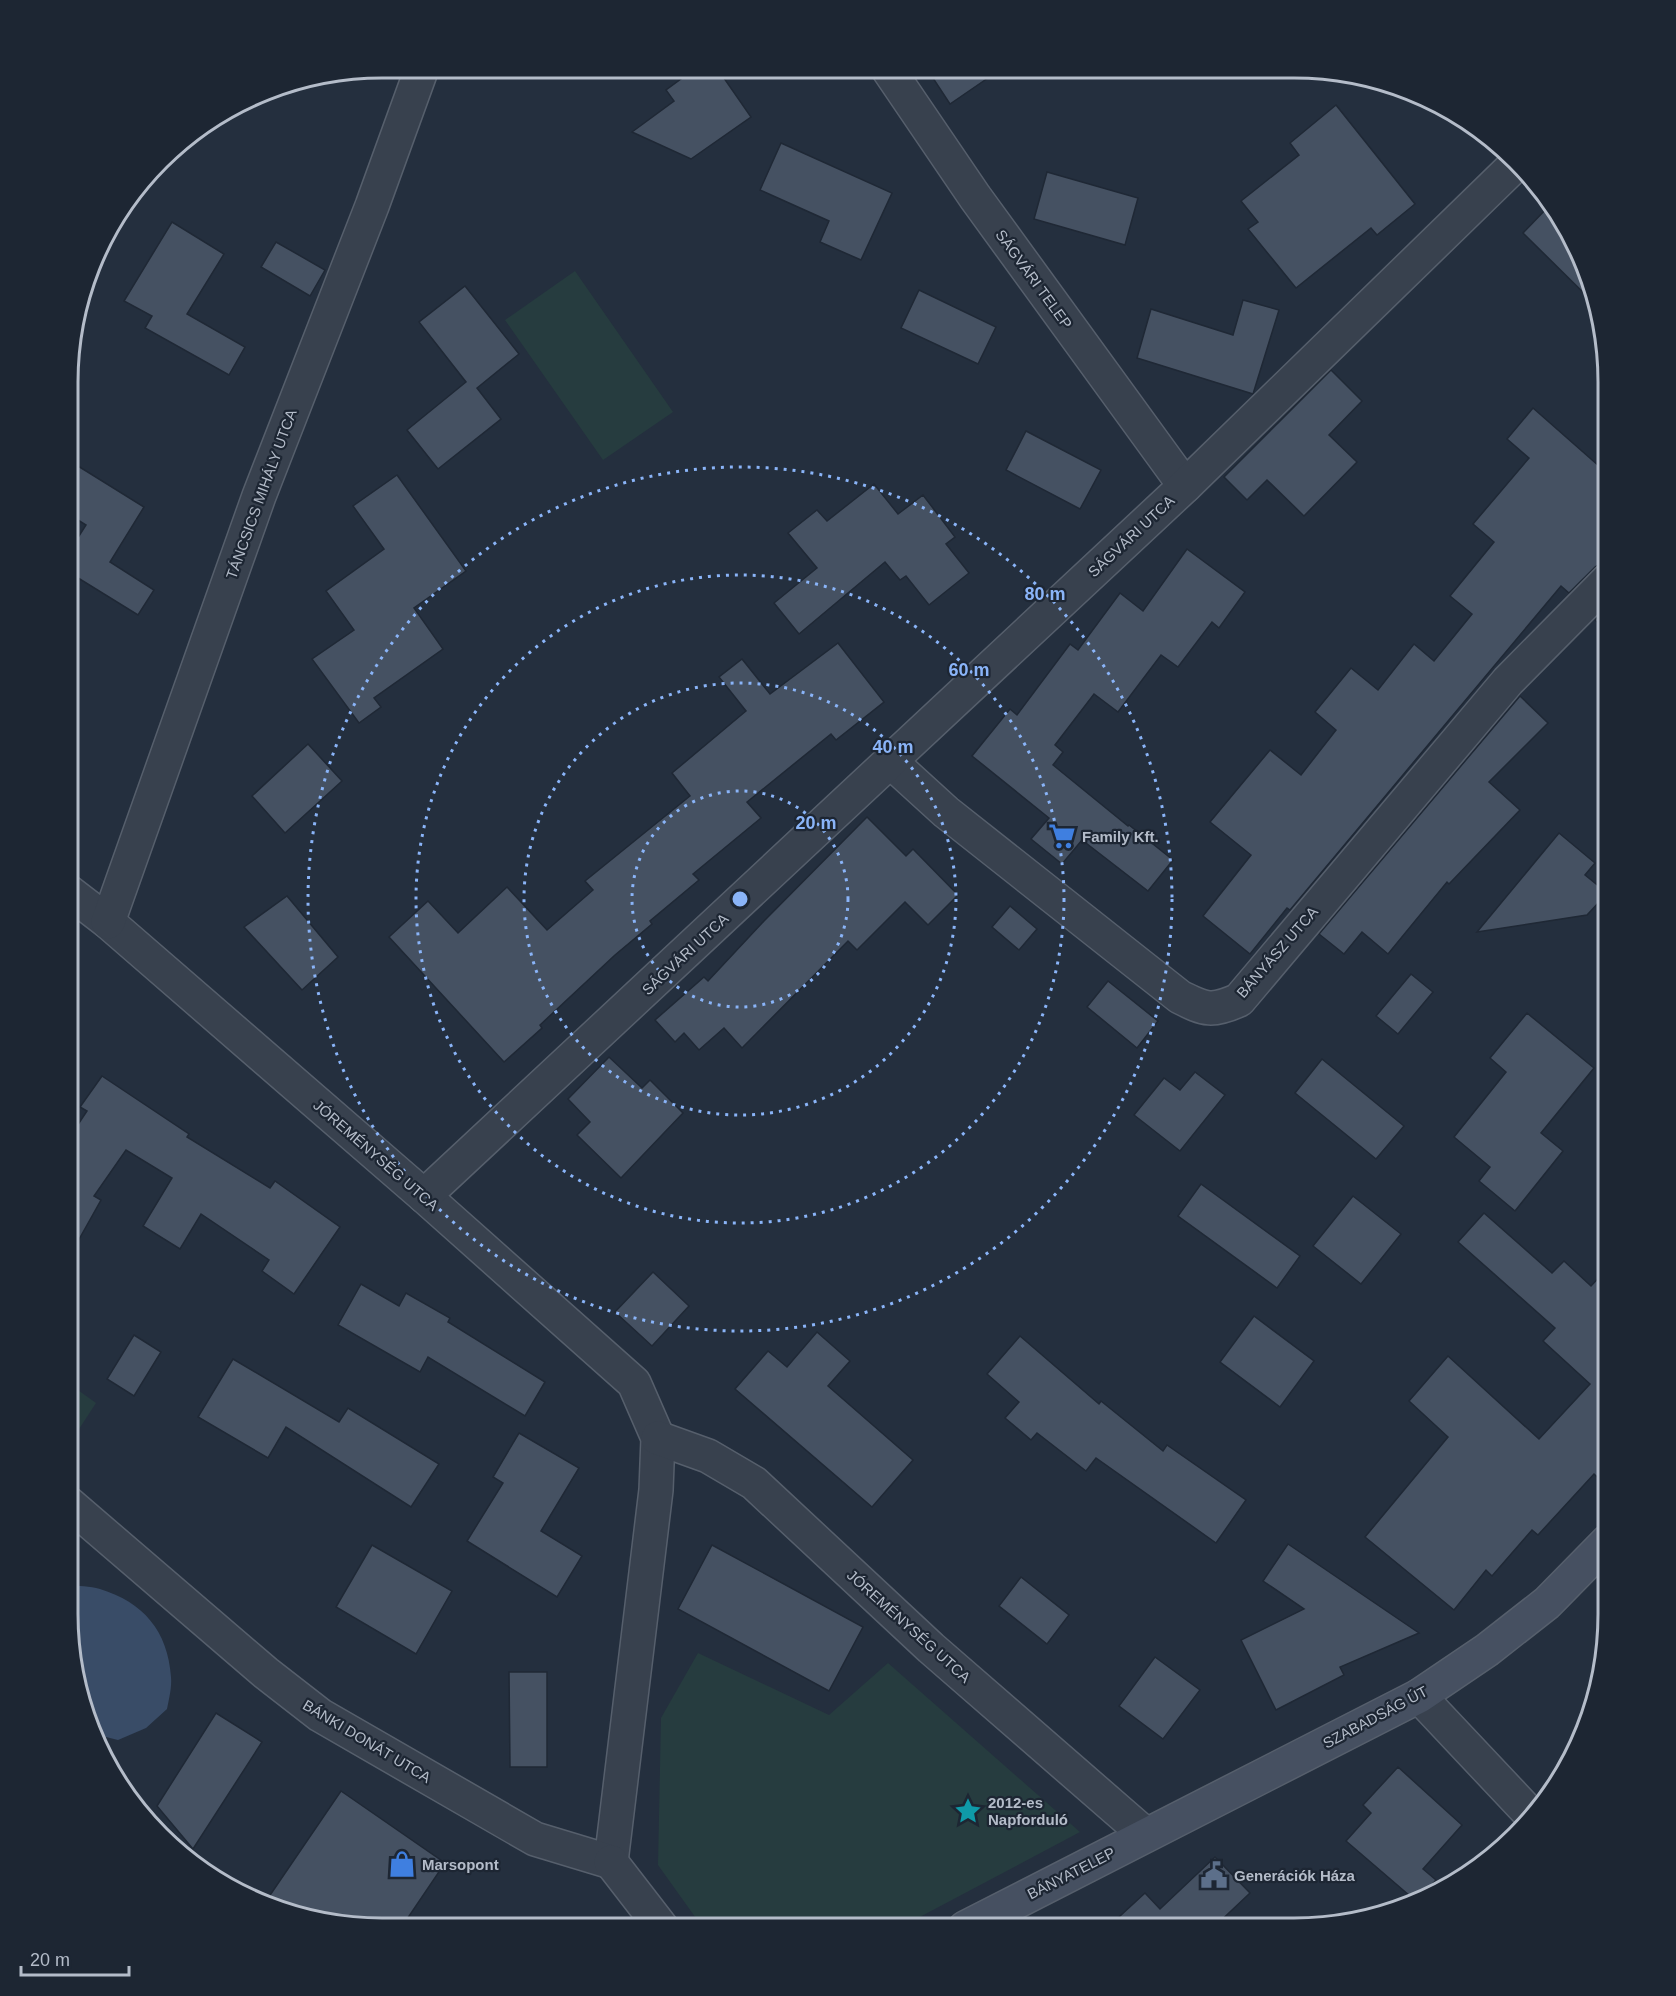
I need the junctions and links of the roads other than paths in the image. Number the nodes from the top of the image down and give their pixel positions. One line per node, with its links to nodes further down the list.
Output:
1 (418, 78): 8 (street, TÁNCSICS MIHÁLY UTCA)
2 (894, 78): 4 (street, SÁGVÁRI TELEP)
3 (1511, 169): 4 (street, SÁGVÁRI UTCA)
4 (1185, 486): 6 (street, SÁGVÁRI UTCA)
5 (1598, 590): 6 (street, BÁNYÁSZ UTCA)
6 (890, 761): 9 (street, SÁGVÁRI UTCA)
7 (78, 899): 8 (street, JÓREMÉNYSÉG UTCA)
8 (108, 922): 9 (street, JÓREMÉNYSÉG UTCA)
9 (424, 1196): 10 (street, JÓREMÉNYSÉG UTCA)
10 (658, 1438): 15 (street, JÓREMÉNYSÉG UTCA); 16 (street, JÓREMÉNYSÉG UTCA)
11 (78, 1512): 16 (street, BÁNKI DONÁT UTCA)
12 (1598, 1551): 13 (main road, SZABADSÁG ÚT)
13 (1419, 1696): 14 (street); 15 (main road, SZABADSÁG ÚT)
14 (1526, 1810)
15 (1146, 1835): 18 (main road, BÁNYATELEP)
16 (611, 1862): 17 (street)
17 (654, 1918)
18 (984, 1918)

